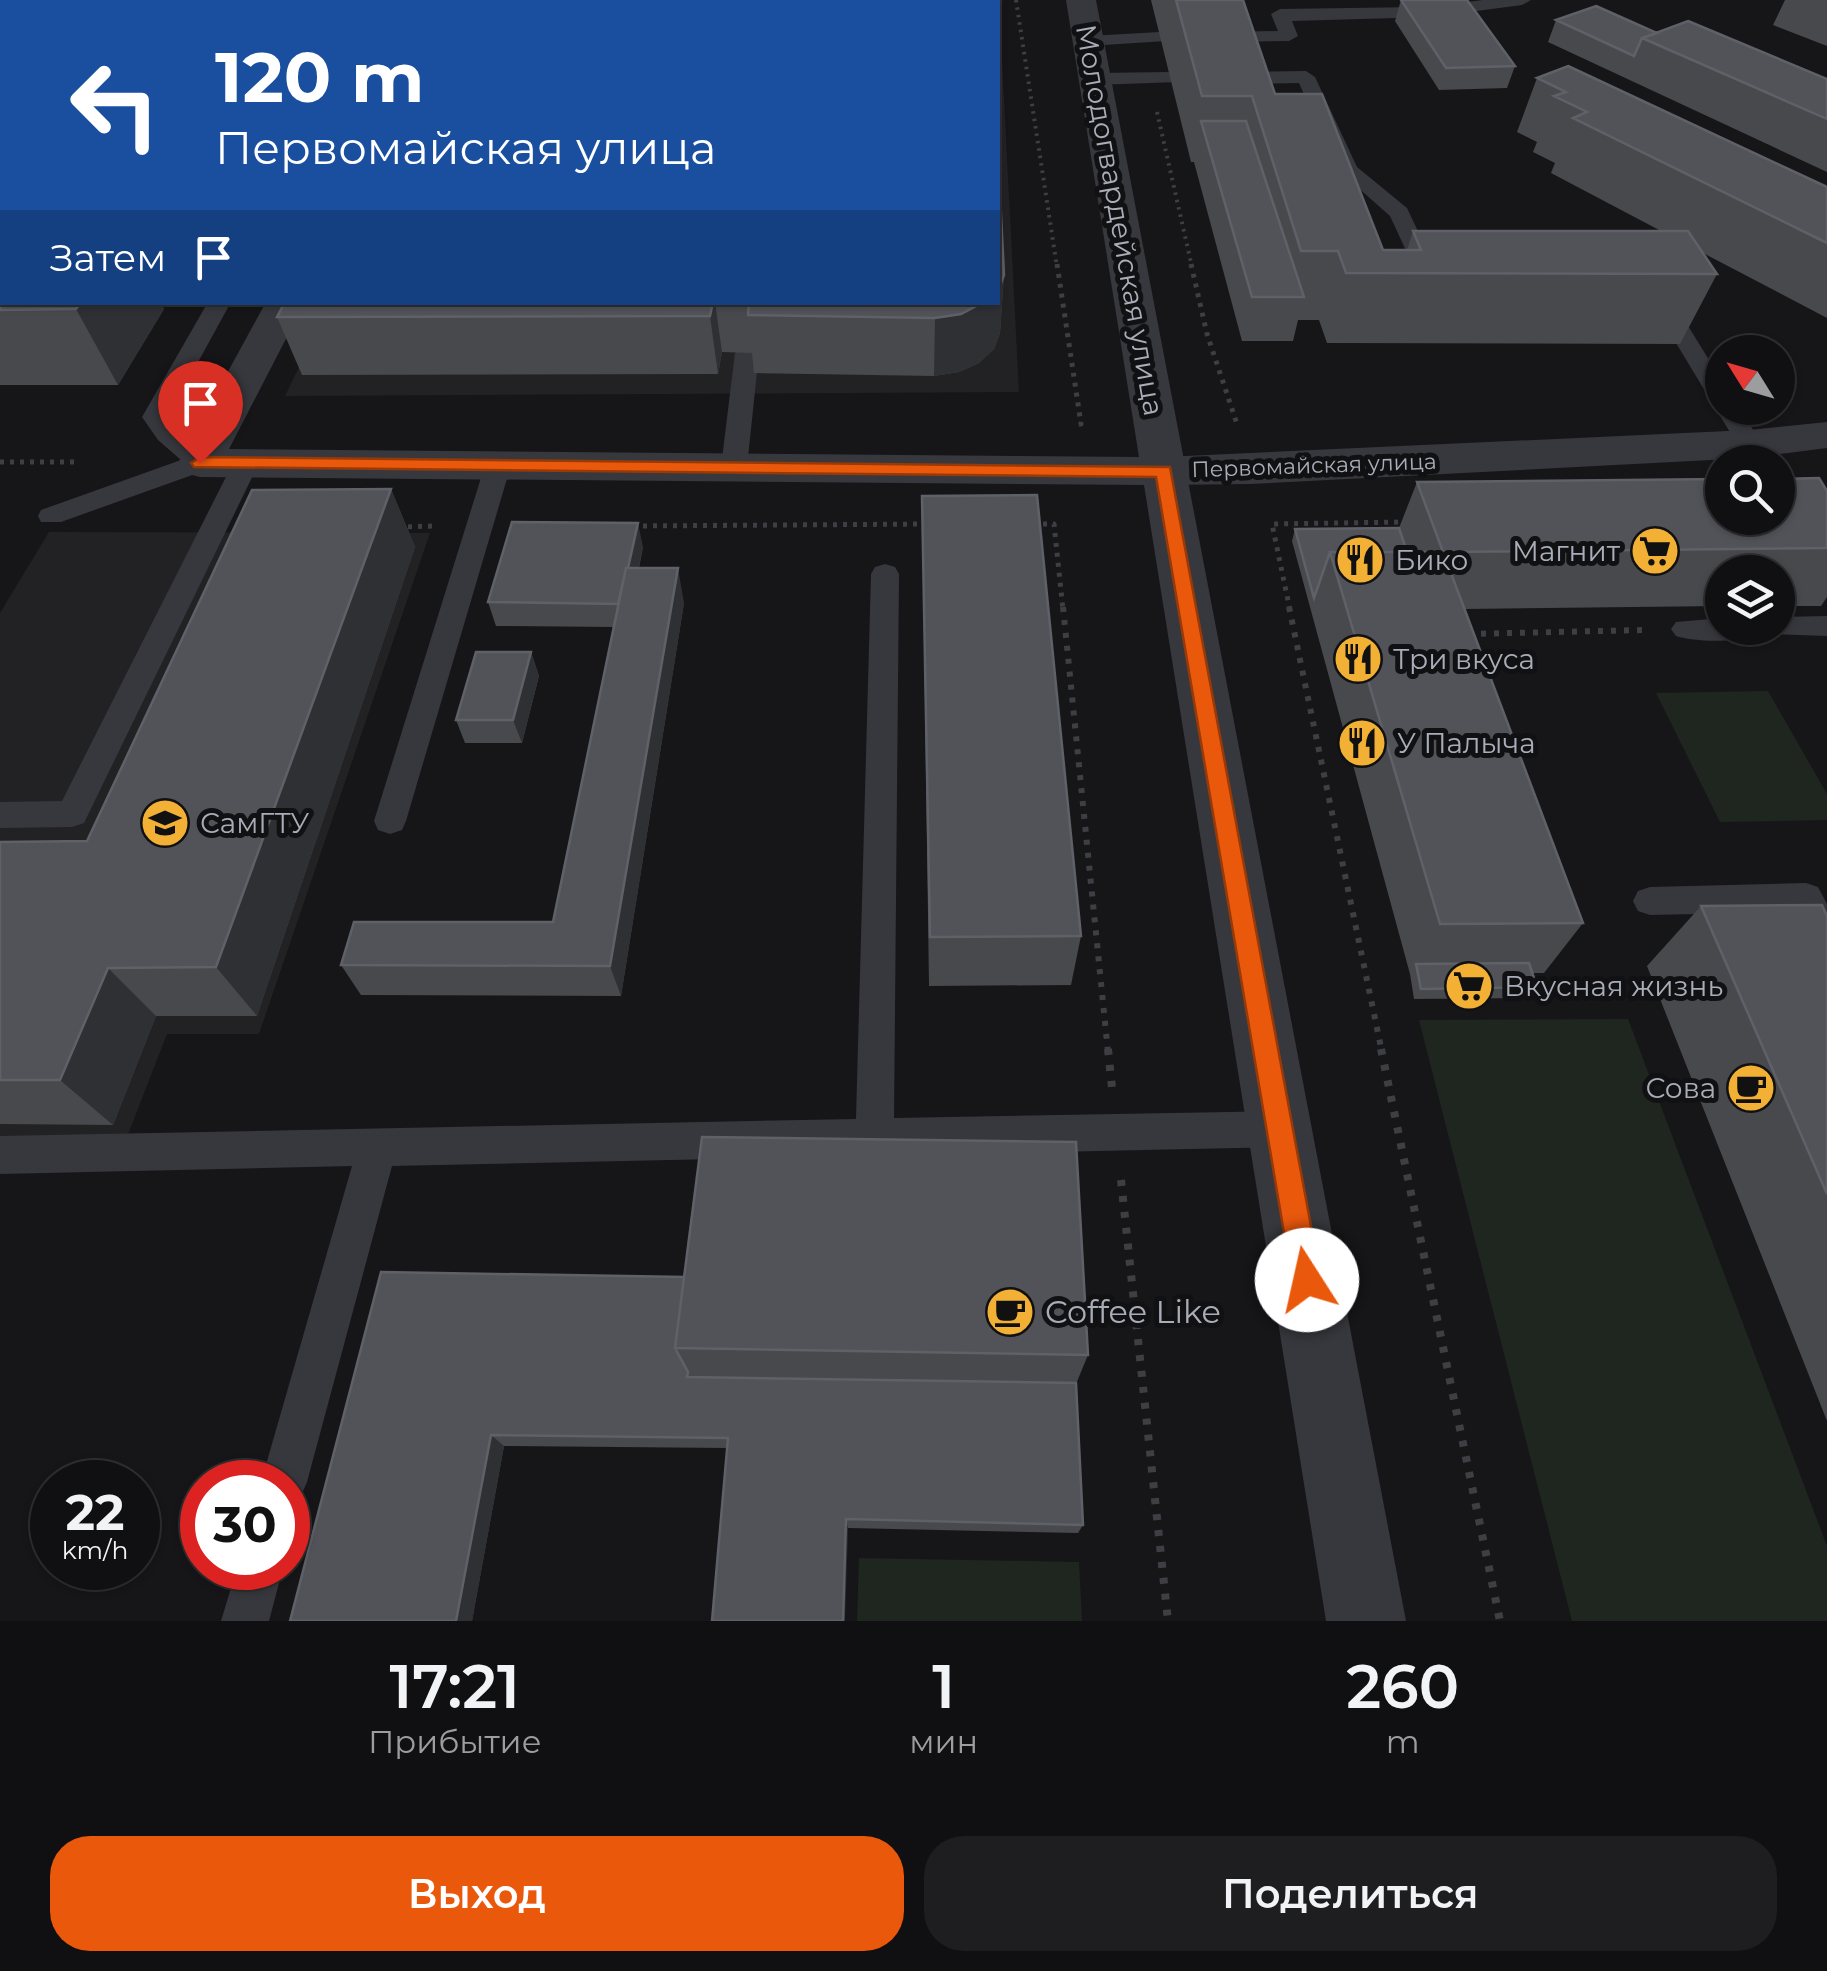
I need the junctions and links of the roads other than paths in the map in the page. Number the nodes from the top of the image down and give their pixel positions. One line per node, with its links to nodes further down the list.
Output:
1 (1081, 0): 7 (street, Молодогвардейская улица)
2 (1522, 0): 3 (lane)
3 (1426, 6): 4 (lane)
4 (1277, 8): 8 (lane)
5 (1223, 36): 8 (lane)
6 (1160, 37): 7 (lane)
7 (1088, 41): 11 (street, Молодогвардейская улица)
8 (1298, 57): 10 (lane); 12 (lane)
9 (1170, 78): 11 (lane)
10 (1236, 78)
11 (1095, 80): 24 (street, Молодогвардейская улица)
12 (1452, 288)
13 (1637, 290): 17 (lane)
14 (218, 305): 20 (lane)
15 (284, 305): 20 (street)
16 (747, 353): 23 (lane)
17 (1705, 372)
18 (1827, 435): 19 (street, Первомайская улица)
19 (1746, 438): 24 (street, Первомайская улица)
20 (200, 463): 21 (street, Первомайская улица); 25 (lane)
21 (246, 463): 22 (street, Первомайская улица); 31 (lane)
22 (498, 465): 23 (street, Первомайская улица); 32 (lane)
23 (734, 467): 24 (street, Первомайская улица)
24 (1164, 471): 36 (street, Молодогвардейская улица)
25 (52, 516)
26 (886, 574): 37 (lane)
27 (1827, 626): 28 (lane)
28 (1795, 627)
29 (1686, 629): 30 (lane)
30 (1705, 629)
31 (0, 815)
32 (390, 821)
33 (1816, 897): 34 (lane); 35 (lane)
34 (1650, 901)
35 (1827, 939)
36 (1280, 1129): 37 (lane); 43 (street, Молодогвардейская улица)
37 (875, 1136): 38 (lane)
38 (377, 1148): 39 (lane); 40 (lane)
39 (7, 1162)
40 (290, 1460)
41 (254, 1590): 42 (lane)
42 (245, 1621)
43 (1366, 1621)

